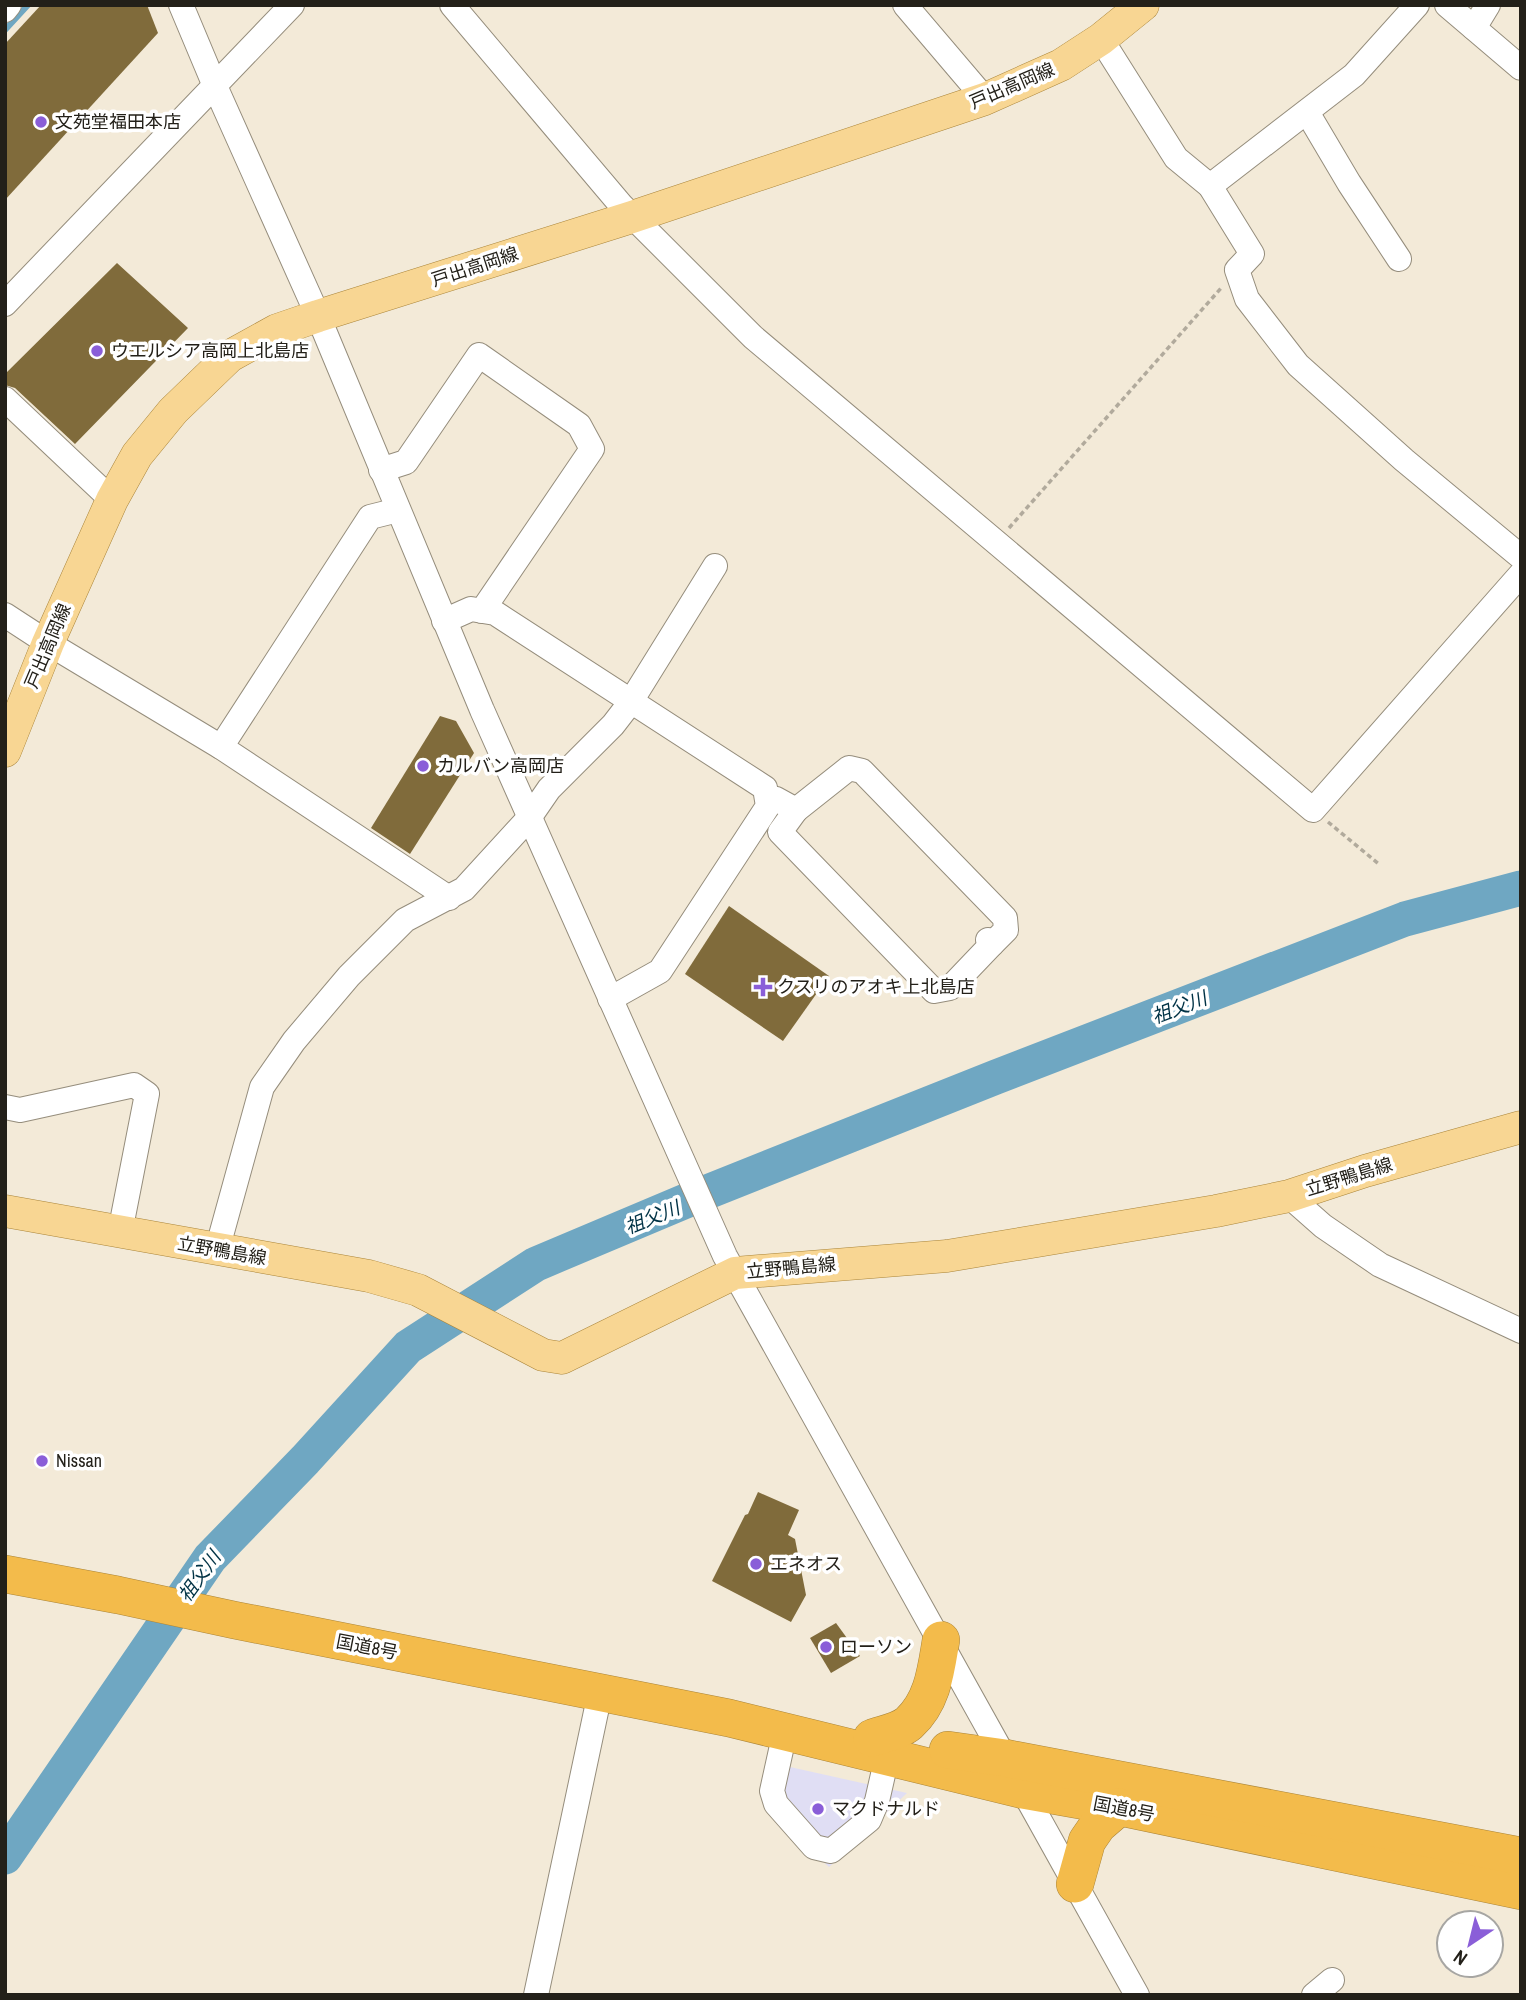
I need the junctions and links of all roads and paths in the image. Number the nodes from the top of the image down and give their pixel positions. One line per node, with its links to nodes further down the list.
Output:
1 (9, 5): 10 (street)
2 (181, 5): 14 (street)
3 (292, 5): 14 (street)
4 (452, 5): 18 (street)
5 (905, 5): 15 (street)
6 (1417, 5): 16 (street)
7 (1447, 5): 11 (street)
8 (1488, 5): 11 (street)
9 (1136, 8): 12 (main road, 戸出高岡線)
10 (5, 10)
11 (1474, 28): 13 (street)
12 (1101, 39): 15 (main road, 戸出高岡線); 17 (street)
13 (1521, 68)
14 (215, 86): 21 (street); 22 (street)
15 (985, 99): 18 (main road, 戸出高岡線)
16 (1307, 112): 17 (street); 19 (street)
17 (1210, 187): 20 (street)
18 (632, 217): 22 (main road, 戸出高岡線); 27 (street)
19 (1399, 259)
20 (1237, 270): 27 (path); 28 (street)
21 (5, 304)
22 (318, 316): 24 (street); 25 (main road, 戸出高岡線)
23 (5, 399): 25 (street)
24 (381, 470): 26 (street); 31 (street)
25 (112, 500): 34 (main road, 戸出高岡線)
26 (398, 510): 33 (street); 36 (street)
27 (996, 543): 40 (street)
28 (1521, 556)
29 (1521, 574): 40 (street)
30 (704, 577): 35 (street)
31 (482, 611): 33 (street); 35 (street)
32 (5, 615): 34 (street)
33 (444, 621): 41 (street)
34 (48, 643): 36 (street); 37 (main road, 戸出高岡線)
35 (630, 703): 38 (street); 41 (street)
36 (221, 747): 43 (street)
37 (5, 751)
38 (768, 798): 39 (street); 44 (street)
39 (796, 810): 39 (street)
40 (1313, 810): 42 (path)
41 (529, 818): 43 (street); 44 (street)
42 (1380, 865)
43 (449, 898): 50 (street)
44 (610, 999): 51 (street)
45 (5, 1107): 49 (street)
46 (1521, 1126): 47 (main road, 立野鴨島線)
47 (1289, 1196): 51 (main road, 立野鴨島線); 52 (street)
48 (5, 1211): 49 (main road, 立野鴨島線)
49 (120, 1232): 50 (main road, 立野鴨島線)
50 (217, 1250): 51 (main road, 立野鴨島線)
51 (730, 1265): 54 (street)
52 (1521, 1331)
53 (5, 1574): 55 (highway, 国道8号)
54 (940, 1640): 58 (highway); 59 (street)
55 (600, 1693): 56 (highway, 国道8号); 65 (street)
56 (729, 1718): 57 (highway, 国道8号); 58 (highway, 国道8号)
57 (785, 1732): 58 (highway, 国道8号); 58 (street)
58 (879, 1747): 59 (highway, 国道8号); 60 (highway, 国道8号)
59 (1004, 1758): 60 (street); 62 (highway, 国道8号)
60 (1023, 1790): 61 (highway, 国道8号); 63 (street)
61 (1119, 1807): 63 (highway); 64 (highway, 国道8号)
62 (1521, 1856)
63 (1075, 1884): 66 (street)
64 (1521, 1891)
65 (536, 1995)
66 (1138, 1995)

